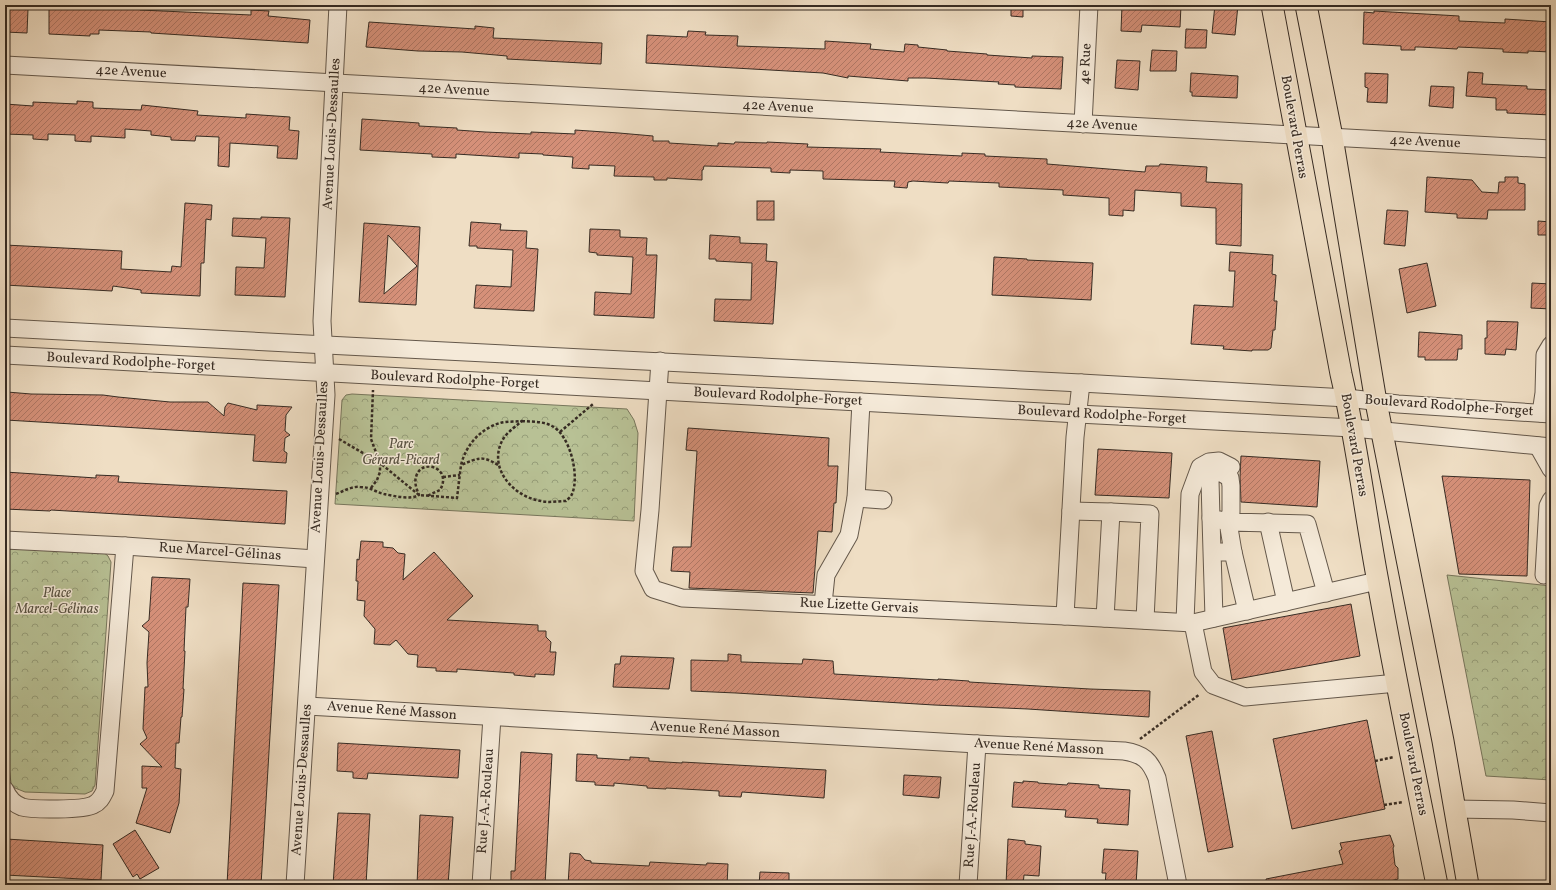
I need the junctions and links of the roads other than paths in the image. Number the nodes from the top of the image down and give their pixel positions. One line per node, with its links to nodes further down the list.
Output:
1 (338, 5): 6 (street, Avenue Louis-Dessaulles)
2 (1089, 5): 7 (street, 4e Rue)
3 (1272, 5): 8 (main road, Boulevard Perras)
4 (1306, 5): 9 (main road)
5 (5, 65): 6 (street, 42e Avenue)
6 (335, 83): 7 (street, 42e Avenue); 12 (street, Avenue Louis-Dessaulles)
7 (1083, 124): 8 (street, 42e Avenue)
8 (1295, 134): 9 (street, 42e Avenue); 19 (main road, Boulevard Perras)
9 (1332, 137): 10 (street, 42e Avenue); 21 (main road)
10 (1551, 149)
11 (5, 328): 12 (street, Boulevard Rodolphe-Forget)
12 (323, 345): 15 (street, Boulevard Rodolphe-Forget); 16 (street, Avenue Louis-Dessaulles)
13 (1551, 345): 22 (street)
14 (5, 355): 16 (street, Boulevard Rodolphe-Forget)
15 (660, 361): 17 (street, Boulevard Rodolphe-Forget); 18 (street, Rue Lizette Gervais)
16 (324, 372): 18 (street, Boulevard Rodolphe-Forget); 40 (street, Avenue Louis-Dessaulles)
17 (1081, 383): 19 (street, Boulevard Rodolphe-Forget); 23 (street)
18 (658, 391): 20 (street, Boulevard Rodolphe-Forget); 45 (street, Rue Lizette Gervais)
19 (1347, 398): 21 (street, Boulevard Rodolphe-Forget); 24 (main road, Boulevard Perras)
20 (861, 402): 23 (street, Boulevard Rodolphe-Forget); 28 (street)
21 (1376, 402): 22 (street, Boulevard Rodolphe-Forget); 25 (main road)
22 (1546, 413)
23 (1078, 414): 24 (street, Boulevard Rodolphe-Forget); 31 (street)
24 (1353, 428): 25 (street, Boulevard Rodolphe-Forget); 42 (main road, Boulevard Perras)
25 (1382, 431): 26 (street, Boulevard Rodolphe-Forget); 52 (main road)
26 (1544, 446): 27 (street)
27 (1551, 469)
28 (856, 498): 29 (street); 45 (street)
29 (883, 500)
30 (1551, 500): 41 (street)
31 (1071, 511): 32 (street); 47 (street)
32 (1110, 512): 48 (street); 50 (street)
33 (1229, 517): 34 (street); 34 (street); 35 (street); 39 (street); 51 (street)
34 (1211, 518): 38 (street)
35 (1268, 522): 43 (street); 44 (street)
36 (5, 540): 37 (street)
37 (125, 546): 40 (street, Rue Marcel-Gélinas); 57 (street)
38 (1213, 551): 39 (street); 49 (street)
39 (1233, 552): 46 (street)
40 (315, 559): 54 (street, Avenue Louis-Dessaulles)
41 (1544, 575)
42 (1377, 581): 43 (street, Rue Lizette Gervais); 53 (main road, Boulevard Perras)
43 (1326, 593): 44 (street, Rue Lizette Gervais)
44 (1286, 602): 46 (street, Rue Lizette Gervais)
45 (823, 604): 47 (street, Rue Lizette Gervais)
46 (1247, 611): 49 (street, Rue Lizette Gervais)
47 (1065, 616): 48 (street, Rue Lizette Gervais)
48 (1105, 618): 50 (street, Rue Lizette Gervais)
49 (1214, 618): 51 (street, Rue Lizette Gervais)
50 (1145, 620): 51 (street, Rue Lizette Gervais)
51 (1189, 622): 53 (street)
52 (1430, 674): 53 (main road); 58 (main road)
53 (1397, 683): 64 (main road, Boulevard Perras)
54 (307, 706): 55 (street, Avenue René Masson); 60 (street, Avenue Louis-Dessaulles)
55 (492, 717): 56 (street, Avenue René Masson); 61 (street, Rue J.-A.-Rouleau)
56 (977, 744): 62 (street, Rue J.-A.-Rouleau); 63 (street, Avenue René Masson)
57 (5, 790)
58 (1455, 809): 59 (street); 65 (main road)
59 (1551, 813)
60 (295, 885)
61 (481, 885)
62 (968, 885)
63 (1178, 885)
64 (1438, 885)
65 (1468, 885)

